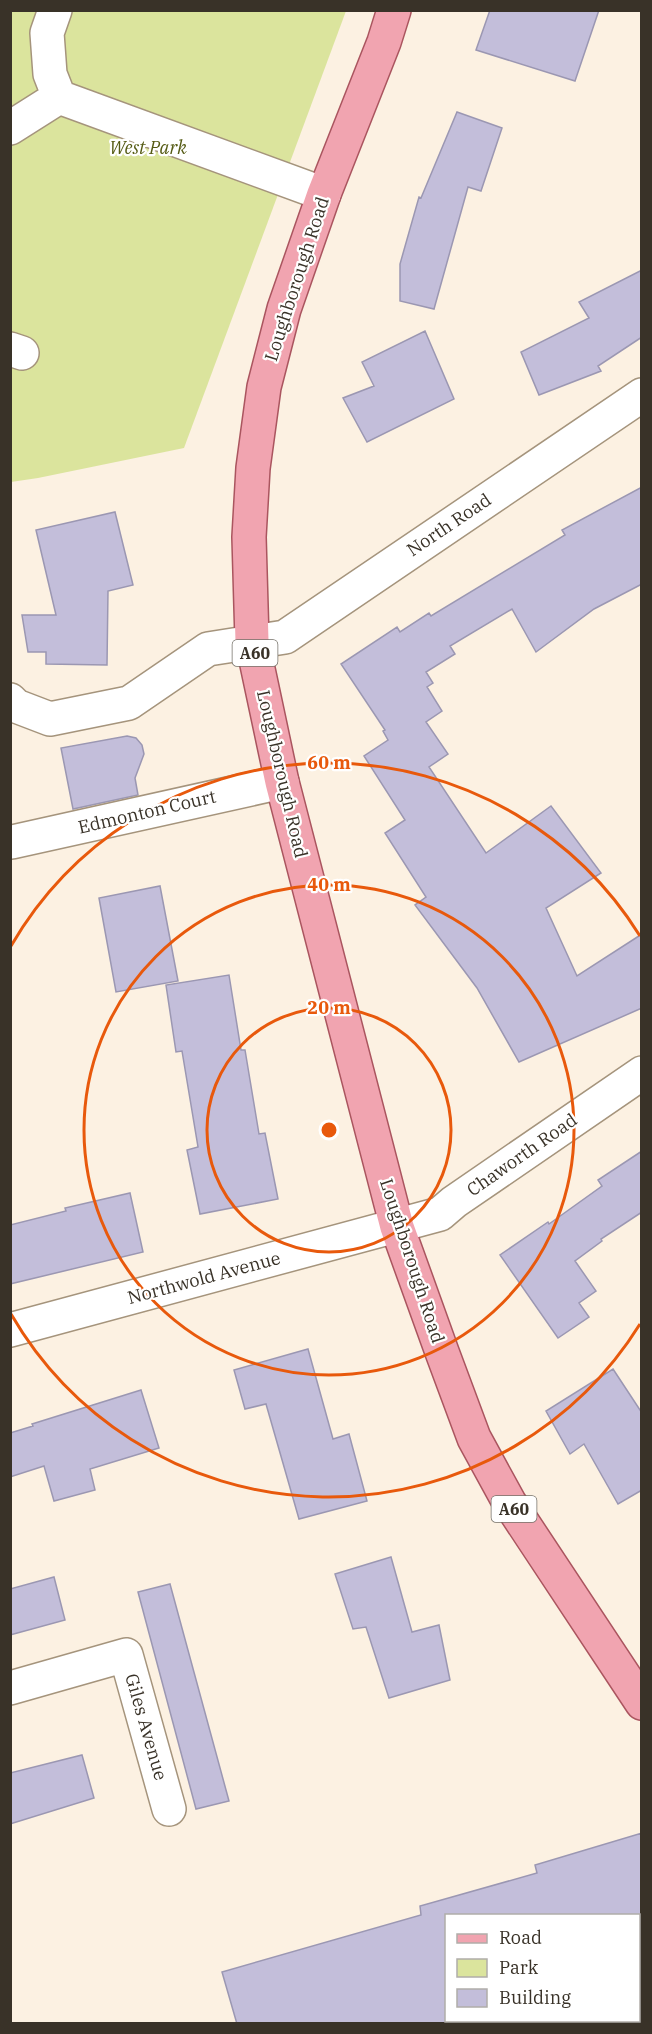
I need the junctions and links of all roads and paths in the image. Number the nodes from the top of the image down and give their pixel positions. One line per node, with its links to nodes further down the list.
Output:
1 (55, 10): 3 (street)
2 (394, 10): 5 (main road, Loughborough Road / A60)
3 (59, 97): 4 (street); 5 (street)
4 (10, 128)
5 (324, 194): 7 (main road, Loughborough Road / A60)
6 (642, 395): 7 (street, North Road)
7 (252, 641): 8 (street, North Road); 9 (main road, Loughborough Road / A60)
8 (10, 700)
9 (282, 782): 10 (street, Edmonton Court); 12 (main road, Loughborough Road / A60)
10 (12, 842)
11 (642, 1072): 12 (street, Chaworth Road)
12 (397, 1227): 13 (street, Northwold Avenue); 15 (main road, Loughborough Road / A60)
13 (10, 1330)
14 (10, 1688): 16 (street, Giles Avenue)
15 (642, 1703)
16 (169, 1809)

